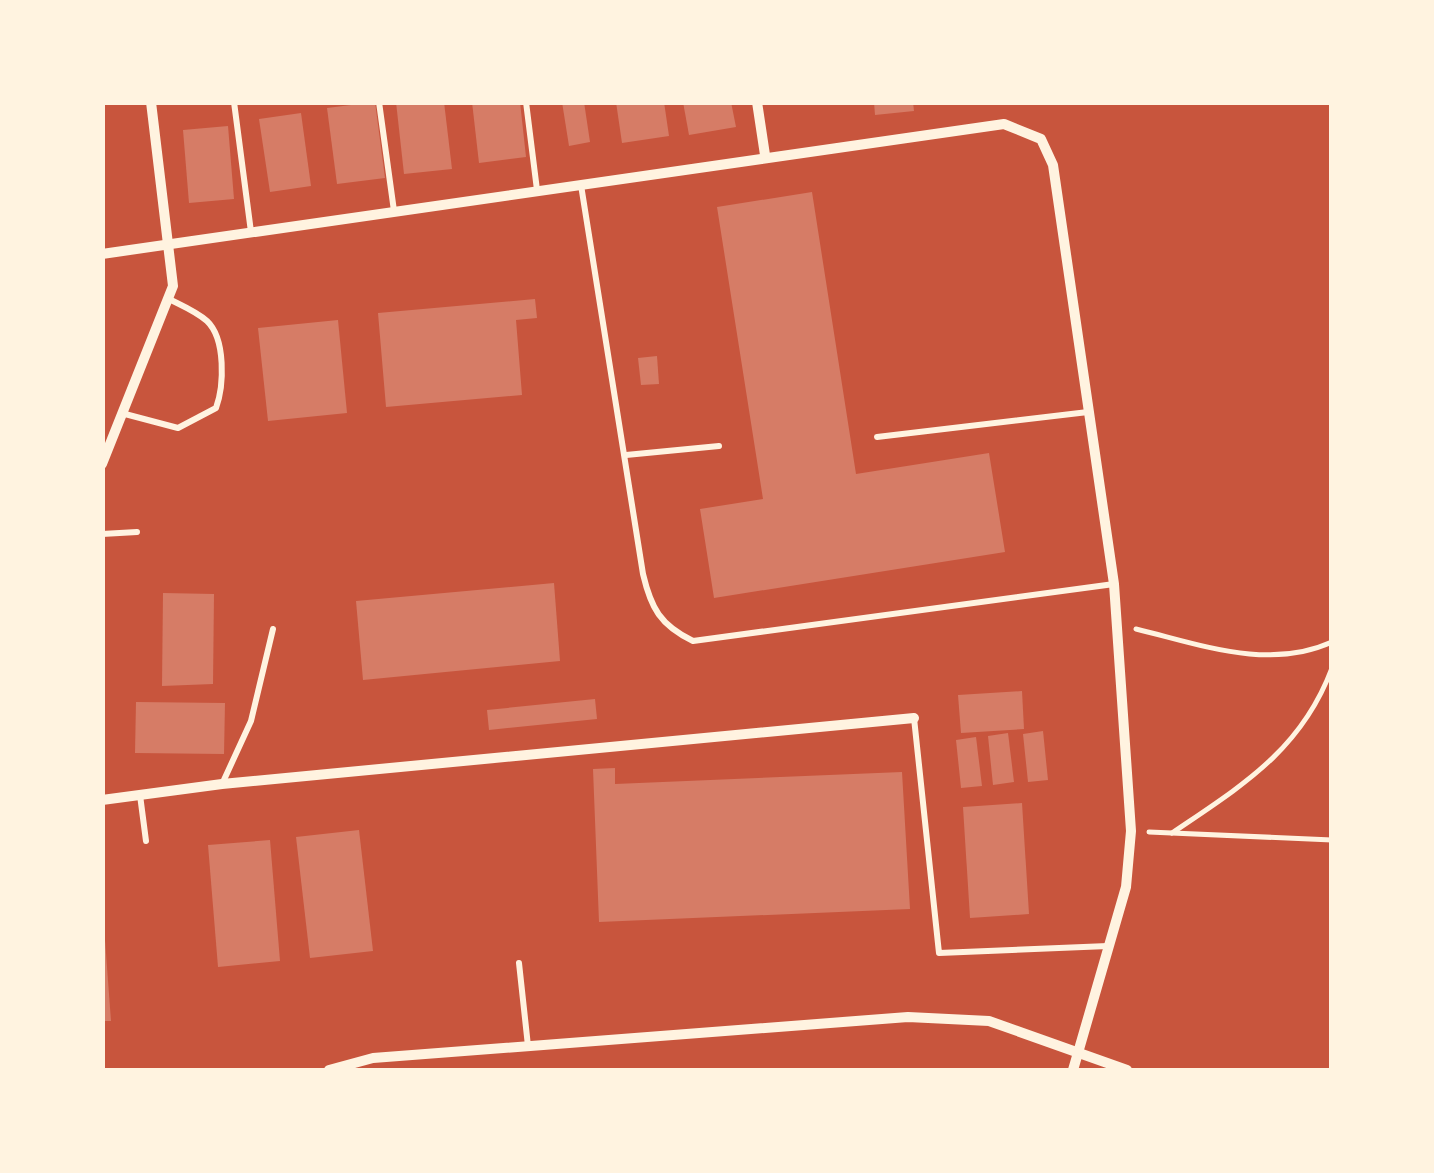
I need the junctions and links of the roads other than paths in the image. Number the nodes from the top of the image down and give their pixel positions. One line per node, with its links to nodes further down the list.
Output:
1 (151, 102): 11 (street)
2 (234, 102): 10 (lane)
3 (379, 102): 9 (lane)
4 (526, 102): 8 (lane)
5 (757, 102): 6 (street)
6 (765, 155): 7 (street); 14 (street)
7 (580, 185): 8 (street); 18 (lane)
8 (538, 191): 9 (street)
9 (394, 212): 10 (street)
10 (252, 233): 11 (street)
11 (171, 245): 12 (street); 13 (street)
12 (102, 254)
13 (171, 300): 15 (street); 15 (lane)
14 (1089, 412): 16 (lane); 22 (street)
15 (125, 414): 19 (street)
16 (877, 437)
17 (719, 446): 18 (lane)
18 (626, 455): 22 (lane)
19 (102, 464)
20 (137, 532): 21 (lane)
21 (102, 534)
22 (1114, 584): 29 (street)
23 (274, 630): 25 (lane)
24 (914, 718): 25 (street); 29 (lane)
25 (222, 784): 26 (street)
26 (140, 795): 27 (street); 28 (lane)
27 (102, 800)
28 (146, 842)
29 (1110, 946): 32 (street)
30 (519, 963): 31 (lane)
31 (528, 1046): 32 (street); 33 (street)
32 (1079, 1053): 34 (street); 35 (street)
33 (330, 1070)
34 (1073, 1070)
35 (1126, 1070)

